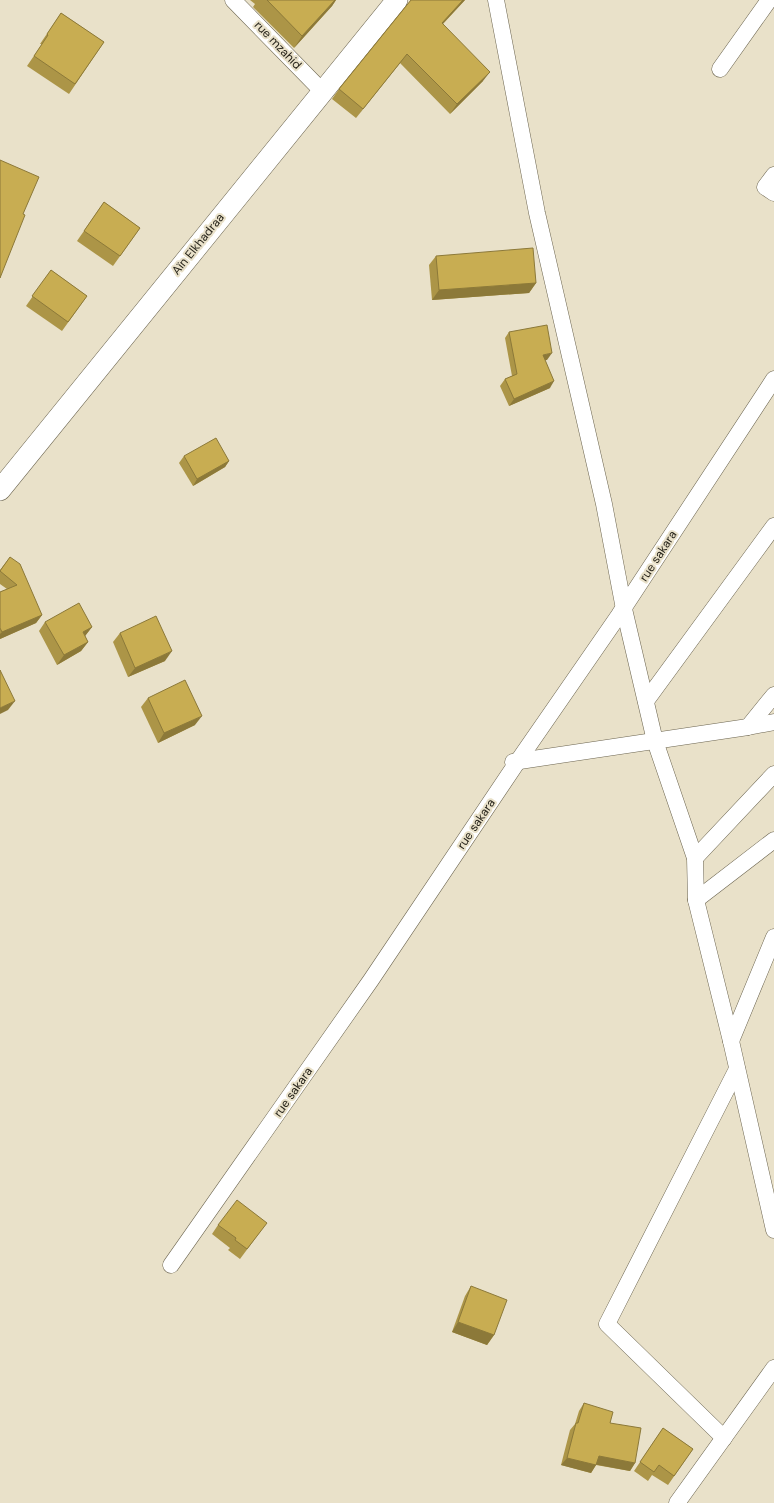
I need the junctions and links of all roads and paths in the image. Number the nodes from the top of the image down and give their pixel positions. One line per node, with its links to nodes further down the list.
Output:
1 (233, 0): 6 (street, rue mzahid)
2 (397, 0): 6 (main road, Aïn Elkhadraa)
3 (496, 0): 12 (street)
4 (770, 0): 5 (street)
5 (720, 69)
6 (322, 91): 10 (main road, Aïn Elkhadraa)
7 (774, 175): 8 (street)
8 (774, 193)
9 (774, 379): 12 (street, rue sakara)
10 (0, 490)
11 (774, 526): 14 (street)
12 (624, 609): 14 (street); 18 (street, rue sakara)
13 (774, 695): 16 (street)
14 (646, 701): 17 (street)
15 (774, 722): 16 (street)
16 (748, 727): 17 (street)
17 (655, 741): 18 (street); 21 (street)
18 (512, 762): 27 (street, rue sakara)
19 (774, 774): 21 (street)
20 (774, 840): 22 (street)
21 (695, 858): 22 (street)
22 (696, 900): 24 (street)
23 (774, 937): 24 (street)
24 (731, 1041): 25 (street)
25 (737, 1069): 26 (street); 29 (street)
26 (774, 1230)
27 (171, 1265)
28 (774, 1368): 29 (street)
29 (724, 1438): 30 (street)
30 (677, 1503)

